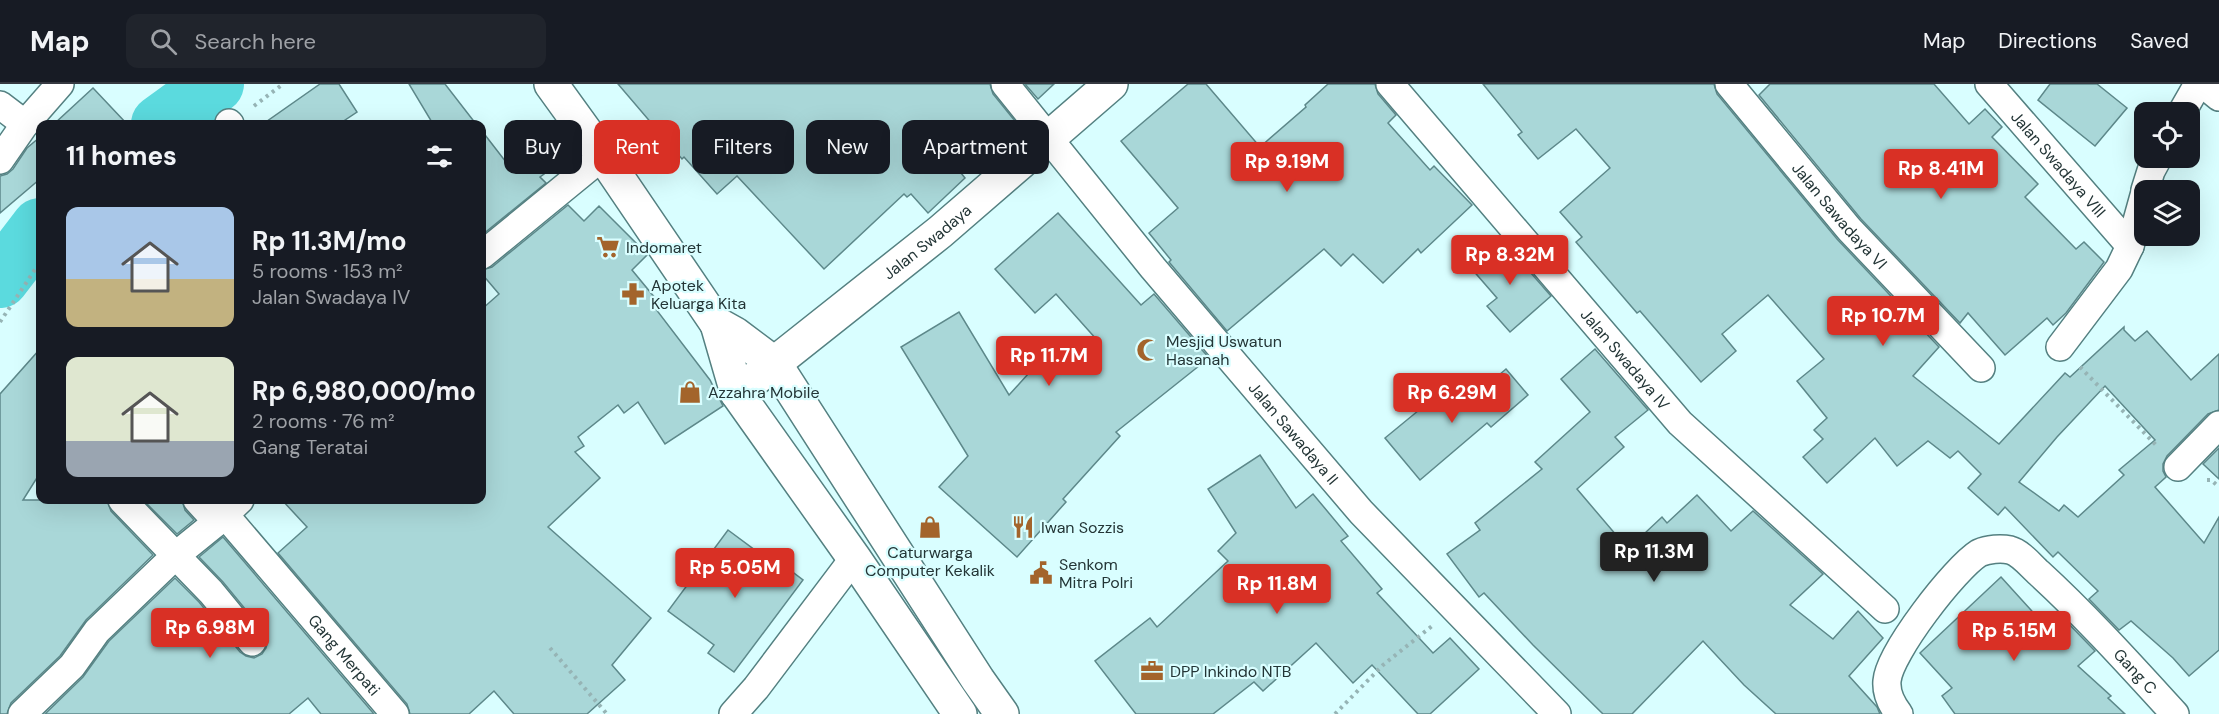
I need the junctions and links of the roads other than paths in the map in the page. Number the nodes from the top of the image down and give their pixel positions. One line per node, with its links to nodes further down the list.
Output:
1 (60, 84): 14 (street)
2 (551, 84): 17 (main road)
3 (1005, 84): 13 (street, Jalan Sawadaya II)
4 (1111, 84): 15 (main road, Jalan Swadaya)
5 (1390, 84): 37 (street, Jalan Swadaya IV)
6 (1730, 84): 28 (street, Jalan Sawadaya VI)
7 (1989, 84): 23 (street, Jalan Swadaya VIII)
8 (2198, 84): 11 (street)
9 (2204, 84): 10 (street)
10 (2219, 97)
11 (2188, 102)
12 (0, 105): 14 (street)
13 (1033, 120)
14 (25, 124): 18 (street)
15 (1049, 136)
16 (1049, 140): 45 (street, Jalan Sawadaya II)
17 (594, 144)
18 (0, 160)
19 (594, 163): 24 (street)
20 (615, 174): 25 (main road)
21 (1006, 174): 27 (main road, Jalan Swadaya)
22 (2134, 231): 23 (street)
23 (2130, 246): 26 (street)
24 (486, 252)
25 (717, 324): 27 (main road); 29 (main road)
26 (2060, 347)
27 (775, 364): 29 (main road, Jalan Swadaya); 44 (main road)
28 (1981, 368)
29 (737, 393): 36 (main road)
30 (2219, 425): 31 (street)
31 (2178, 467)
32 (127, 504): 35 (street)
33 (207, 504): 34 (street, Gang Merpati)
34 (227, 512): 35 (street); 41 (street, Gang Merpati)
35 (175, 556): 38 (street); 40 (street)
36 (854, 558): 42 (street); 43 (main road)
37 (1885, 609)
38 (252, 642)
39 (1896, 711): 46 (street, Gang C)
40 (22, 714)
41 (396, 714)
42 (733, 714)
43 (960, 714)
44 (1002, 714)
45 (1557, 714)
46 (2175, 714)

